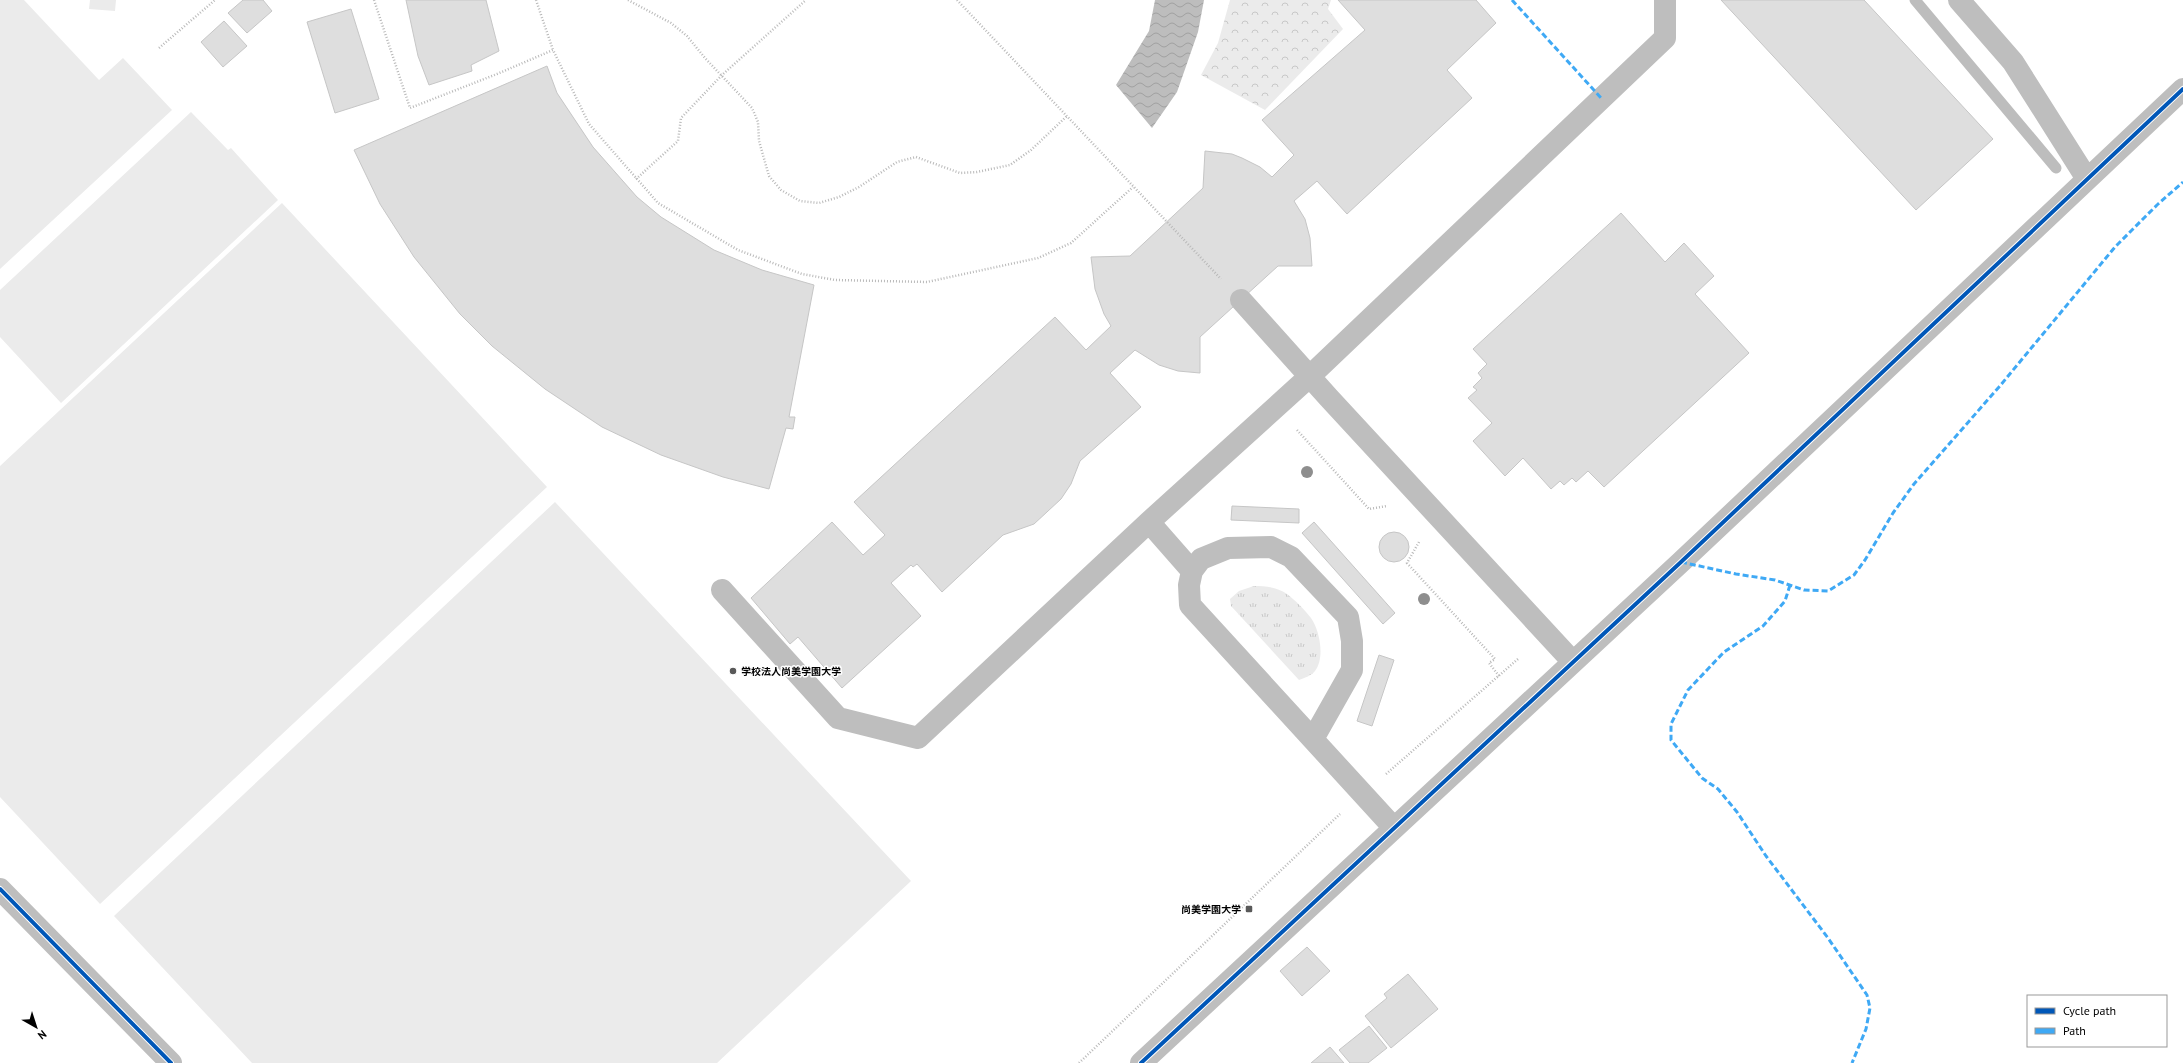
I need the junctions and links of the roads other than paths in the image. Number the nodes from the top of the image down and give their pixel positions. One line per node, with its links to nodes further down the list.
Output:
1 (1665, 0): 6 (street)
2 (1959, 0): 4 (street)
3 (2183, 88): 4 (street)
4 (2087, 179): 10 (street)
5 (1241, 300): 6 (street)
6 (1310, 377): 7 (street); 10 (street)
7 (1149, 522): 8 (street); 9 (street)
8 (1192, 571): 11 (street); 11 (street)
9 (722, 590)
10 (1573, 662): 12 (street)
11 (1313, 739): 12 (street)
12 (1394, 828): 15 (street)
13 (0, 889): 14 (street)
14 (171, 1063)
15 (1142, 1063)

